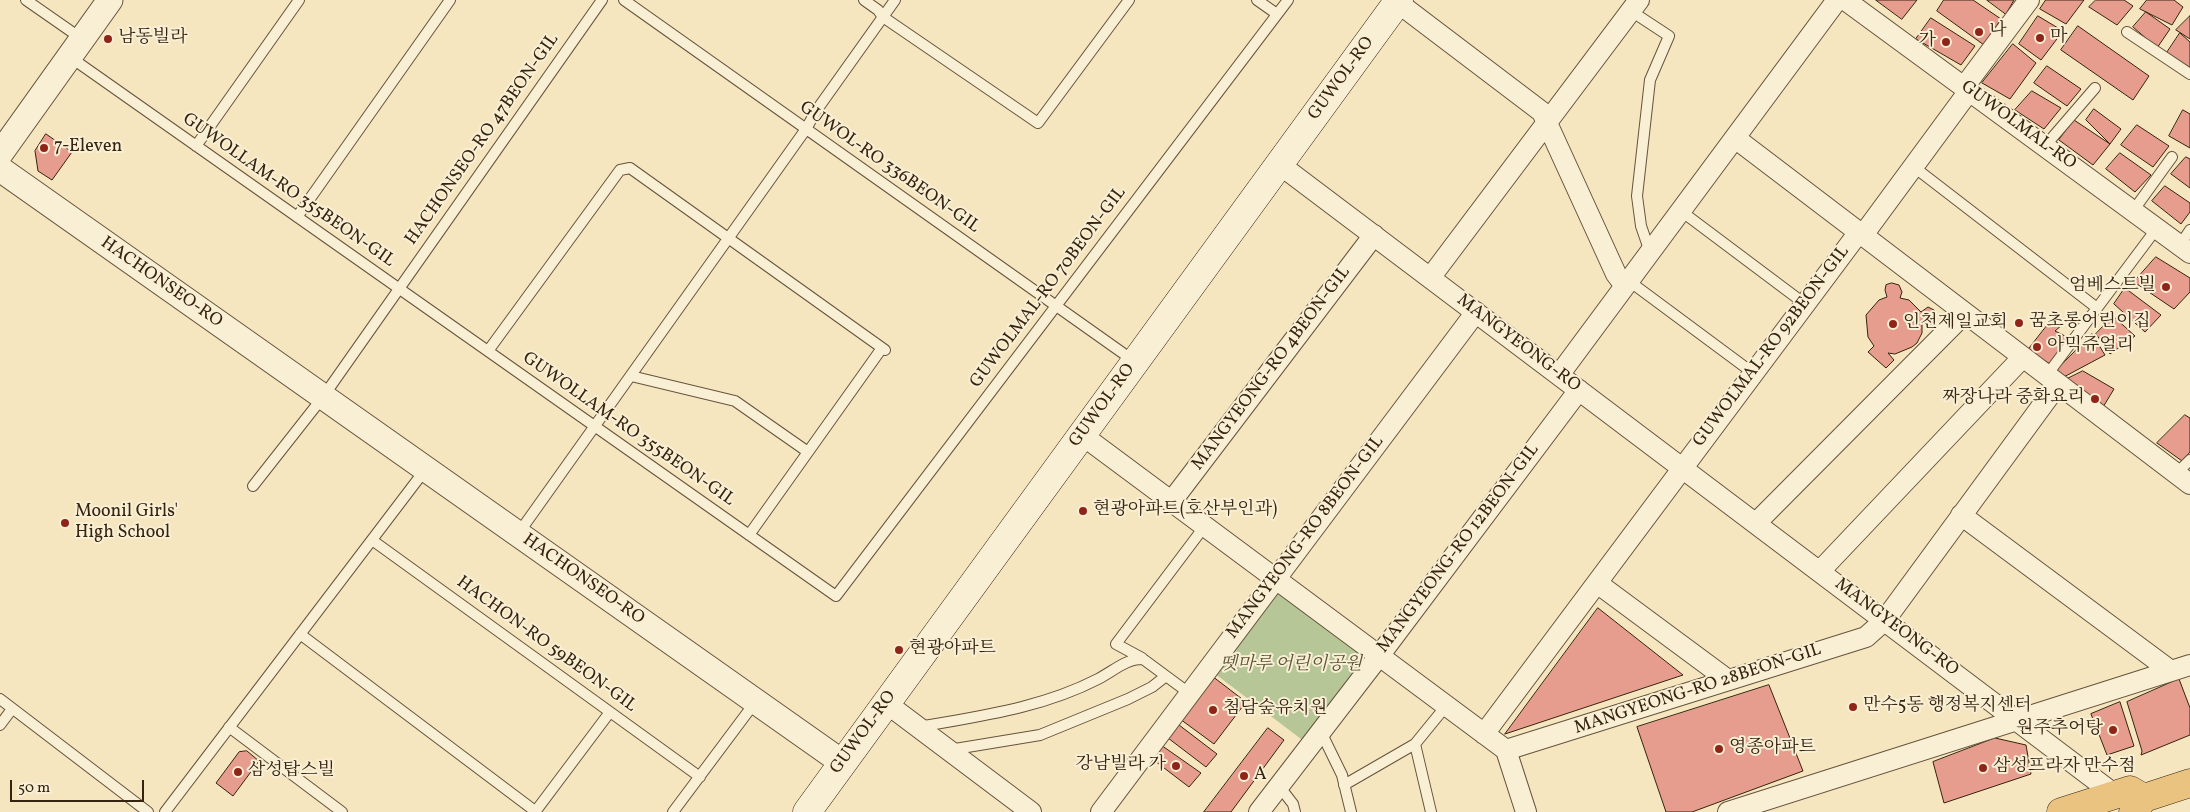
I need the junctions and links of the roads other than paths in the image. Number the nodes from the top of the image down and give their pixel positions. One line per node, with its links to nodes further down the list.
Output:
1 (26, 0): 20 (lane, GUWOLLAM-RO 355BEON-GIL)
2 (110, 0): 20 (street)
3 (299, 0): 27 (lane)
4 (450, 0): 36 (lane)
5 (602, 0): 45 (lane, HACHONSEO-RO 47BEON-GIL)
6 (624, 0): 25 (lane, GUWOL-RO 336BEON-GIL)
7 (864, 0): 18 (lane)
8 (895, 0): 18 (lane)
9 (1129, 0): 18 (lane)
10 (1257, 0): 17 (lane)
11 (1288, 0): 17 (lane, GUWOLMAL-RO 70BEON-GIL)
12 (1837, 0): 26 (street)
13 (1845, 0): 23 (street, GUWOLMAL-RO)
14 (2029, 0): 23 (street, GUWOLMAL-RO 92BEON-GIL)
15 (1398, 1): 24 (street); 31 (main road, GUWOL-RO)
16 (1635, 5): 24 (street); 42 (lane)
17 (1277, 14): 47 (lane, GUWOLMAL-RO 70BEON-GIL)
18 (883, 17): 25 (lane)
19 (2128, 32): 21 (lane)
20 (75, 48): 27 (lane, GUWOLLAM-RO 355BEON-GIL); 29 (street)
21 (2190, 74)
22 (2095, 88): 28 (lane)
23 (1966, 89): 28 (street, GUWOLMAL-RO); 32 (street, GUWOLMAL-RO 92BEON-GIL)
24 (1546, 124): 43 (street); 44 (street)
25 (806, 129): 40 (lane); 47 (lane, GUWOL-RO 336BEON-GIL)
26 (1735, 138): 34 (street); 38 (street)
27 (196, 146): 36 (lane, GUWOLLAM-RO 355BEON-GIL)
28 (2045, 146): 35 (street, GUWOLMAL-RO)
29 (0, 154)
30 (2172, 157): 35 (lane)
31 (1279, 164): 39 (street, MANGYEONG-RO); 53 (main road, GUWOL-RO)
32 (1914, 167): 38 (street, GUWOLMAL-RO 92BEON-GIL); 48 (lane)
33 (0, 169): 59 (street, HACHONSEO-RO)
34 (1681, 211): 42 (street); 46 (lane)
35 (2133, 211): 37 (street, GUWOLMAL-RO)
36 (297, 217): 45 (lane, GUWOLLAM-RO 355BEON-GIL)
37 (2157, 228): 41 (street, GUWOLMAL-RO); 48 (lane)
38 (1861, 234): 46 (street, GUWOLMAL-RO 92BEON-GIL); 50 (street, GUWOLMAL-RO 92BEON-GIL)
39 (1374, 235): 43 (street, MANGYEONG-RO); 67 (street, MANGYEONG-RO 4BEON-GIL)
40 (729, 238): 51 (lane); 56 (lane); 62 (lane)
41 (2187, 243)
42 (1650, 252): 44 (street)
43 (1430, 278): 49 (street, MANGYEONG-RO)
44 (1627, 284): 54 (lane); 55 (street)
45 (399, 289): 51 (lane, GUWOLLAM-RO 355BEON-GIL); 59 (lane, HACHONSEO-RO 47BEON-GIL)
46 (1805, 304): 54 (street, GUWOLMAL-RO 92BEON-GIL)
47 (1056, 306): 53 (lane, GUWOL-RO 336BEON-GIL); 77 (lane, GUWOLMAL-RO 70BEON-GIL)
48 (2097, 308): 57 (lane)
49 (1476, 312): 55 (street, MANGYEONG-RO); 75 (street, MANGYEONG-RO 8BEON-GIL)
50 (1965, 313): 52 (street, GUWOLMAL-RO 92BEON-GIL); 69 (street)
51 (488, 351): 60 (lane, GUWOLLAM-RO 355BEON-GIL)
52 (2023, 357): 57 (street, GUWOLMAL-RO 92BEON-GIL); 74 (street, MANGYEONG-RO)
53 (1135, 362): 61 (main road, GUWOL-RO)
54 (1753, 373): 63 (street, GUWOLMAL-RO 92BEON-GIL)
55 (1559, 375): 58 (street, MANGYEONG-RO)
56 (631, 376): 60 (lane); 62 (lane)
57 (2052, 379): 65 (street, GUWOLMAL-RO 92BEON-GIL); 68 (street, MANGYEONG-RO 28BEON-GIL)
58 (1579, 390): 63 (street, MANGYEONG-RO); 80 (street, MANGYEONG-RO 12BEON-GIL)
59 (323, 397): 64 (street, HACHONSEO-RO); 66 (lane)
60 (595, 426): 71 (lane); 72 (lane, GUWOLLAM-RO 355BEON-GIL)
61 (1082, 435): 67 (street); 89 (main road, GUWOL-RO)
62 (808, 452): 72 (lane)
63 (1683, 468): 69 (street, MANGYEONG-RO); 76 (street, GUWOLMAL-RO 92BEON-GIL)
64 (425, 470): 71 (street, HACHONSEO-RO); 73 (lane)
65 (2186, 473)
66 (252, 486)
67 (1171, 502): 70 (street)
68 (1961, 516): 78 (street, MANGYEONG-RO 28BEON-GIL); 83 (street)
69 (1756, 523): 74 (street, MANGYEONG-RO)
70 (1204, 526): 75 (street); 81 (lane)
71 (518, 534): 88 (street, HACHONSEO-RO)
72 (749, 535): 77 (lane, GUWOLLAM-RO 355BEON-GIL)
73 (372, 540): 79 (lane); 92 (lane, HACHON-RO 59BEON-GIL)
74 (1820, 571): 78 (street, MANGYEONG-RO)
75 (1275, 579): 80 (street); 86 (street, MANGYEONG-RO 8BEON-GIL)
76 (1597, 583): 85 (street); 98 (street, GUWOLMAL-RO 92BEON-GIL)
77 (836, 596)
78 (1884, 620): 85 (street, MANGYEONG-RO 28BEON-GIL); 93 (street, MANGYEONG-RO)
79 (300, 634): 95 (lane); 108 (lane)
80 (1379, 656): 90 (street); 97 (street, MANGYEONG-RO 12BEON-GIL)
81 (1143, 659): 84 (lane); 96 (lane)
82 (2190, 664): 83 (street)
83 (2171, 671): 93 (street)
84 (1166, 676): 86 (lane); 100 (lane)
85 (1728, 680): 101 (street, MANGYEONG-RO 28BEON-GIL)
86 (1189, 694): 115 (street, MANGYEONG-RO 8BEON-GIL)
87 (0, 699): 91 (lane)
88 (756, 701): 102 (street, HACHONSEO-RO); 103 (lane)
89 (886, 703): 96 (street); 102 (main road, GUWOL-RO)
90 (1446, 706): 98 (street); 99 (lane)
91 (12, 709): 94 (lane); 109 (lane)
92 (610, 712): 103 (lane, HACHON-RO 59BEON-GIL); 108 (lane)
93 (2018, 720): 107 (street, MANGYEONG-RO); 121 (street)
94 (0, 725)
95 (229, 727): 110 (lane); 111 (lane)
96 (918, 727): 100 (street)
97 (1321, 732): 105 (lane); 106 (street, MANGYEONG-RO 12BEON-GIL)
98 (1484, 734): 101 (street)
99 (1415, 744): 105 (lane); 119 (lane)
100 (948, 750): 114 (street)
101 (1506, 750): 120 (street)
102 (843, 763): 113 (main road, GUWOL-RO)
103 (700, 776): 112 (lane)
104 (2190, 783): 107 (main road)
105 (1344, 785): 118 (lane)
106 (1279, 786): 116 (street, MANGYEONG-RO 12BEON-GIL); 117 (lane)
107 (2130, 801): 122 (main road)
108 (535, 811)
109 (148, 812)
110 (165, 812)
111 (342, 812)
112 (673, 812)
113 (807, 812)
114 (1031, 812)
115 (1101, 812)
116 (1259, 812)
117 (1295, 812)
118 (1351, 812)
119 (1431, 812)
120 (1526, 812)
121 (1728, 812)
122 (2061, 812)

